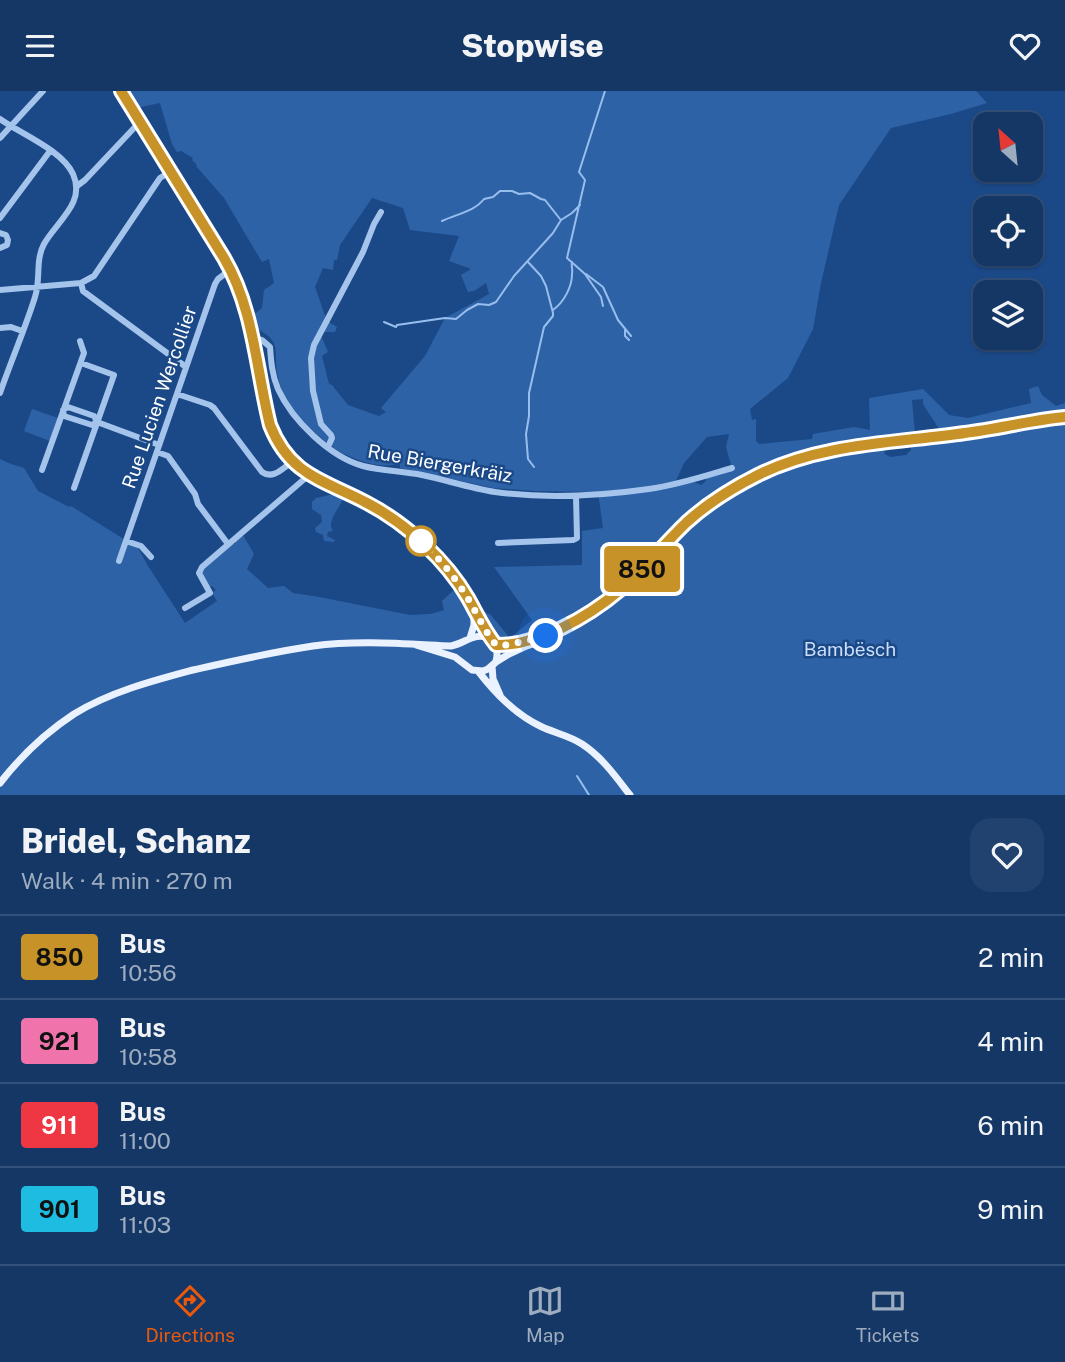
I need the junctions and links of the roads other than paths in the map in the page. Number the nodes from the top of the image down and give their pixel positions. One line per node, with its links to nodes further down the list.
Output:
1 (43, 91): 5 (street)
2 (121, 91): 4 (main road)
3 (0, 119): 5 (street)
4 (141, 122): 8 (main road); 9 (street)
5 (10, 126): 6 (street); 7 (street)
6 (0, 138)
7 (50, 151): 9 (street); 11 (street)
8 (171, 171): 14 (main road); 15 (street)
9 (77, 186): 16 (street)
10 (381, 212): 30 (street)
11 (0, 218)
12 (0, 233): 13 (street)
13 (0, 249)
14 (230, 270): 20 (main road); 23 (street, Rue Lucien Wercollier)
15 (81, 283): 16 (street); 23 (street)
16 (37, 287): 17 (street); 19 (street)
17 (0, 290)
18 (0, 328): 19 (street)
19 (22, 331): 24 (street)
20 (252, 337): 30 (street, Rue Biergerkräiz); 32 (main road)
21 (80, 341): 22 (street)
22 (81, 363): 27 (street); 29 (street)
23 (186, 366): 26 (street, Rue Lucien Wercollier)
24 (4, 371): 25 (street)
25 (0, 393)
26 (177, 394): 31 (street, Rue Lucien Wercollier); 32 (street)
27 (63, 410): 29 (street); 34 (street)
28 (1065, 417): 45 (main road)
29 (97, 422): 31 (street); 36 (street)
30 (328, 447): 37 (street, Rue Biergerkräiz)
31 (158, 448): 38 (street, Rue Lucien Wercollier); 40 (street)
32 (292, 461): 35 (main road)
33 (732, 468): 37 (street, Rue Biergerkräiz)
34 (42, 470)
35 (309, 475): 40 (street); 44 (main road)
36 (74, 488)
37 (576, 496): 39 (street)
38 (126, 541): 41 (street); 42 (street, Rue Lucien Wercollier)
39 (498, 543)
40 (228, 544): 43 (street)
41 (151, 557)
42 (119, 561)
43 (185, 608)
44 (474, 611): 46 (main road); 47 (main road)
45 (546, 636): 47 (main road); 50 (main road)
46 (468, 640): 47 (main road); 48 (main road); 49 (main road)
47 (494, 642): 50 (main road)
48 (416, 645): 49 (main road); 53 (main road)
49 (464, 663): 51 (main road)
50 (494, 664): 51 (main road); 52 (main road)
51 (478, 671): 52 (main road)
52 (501, 699): 54 (main road)
53 (0, 783)
54 (630, 795)

